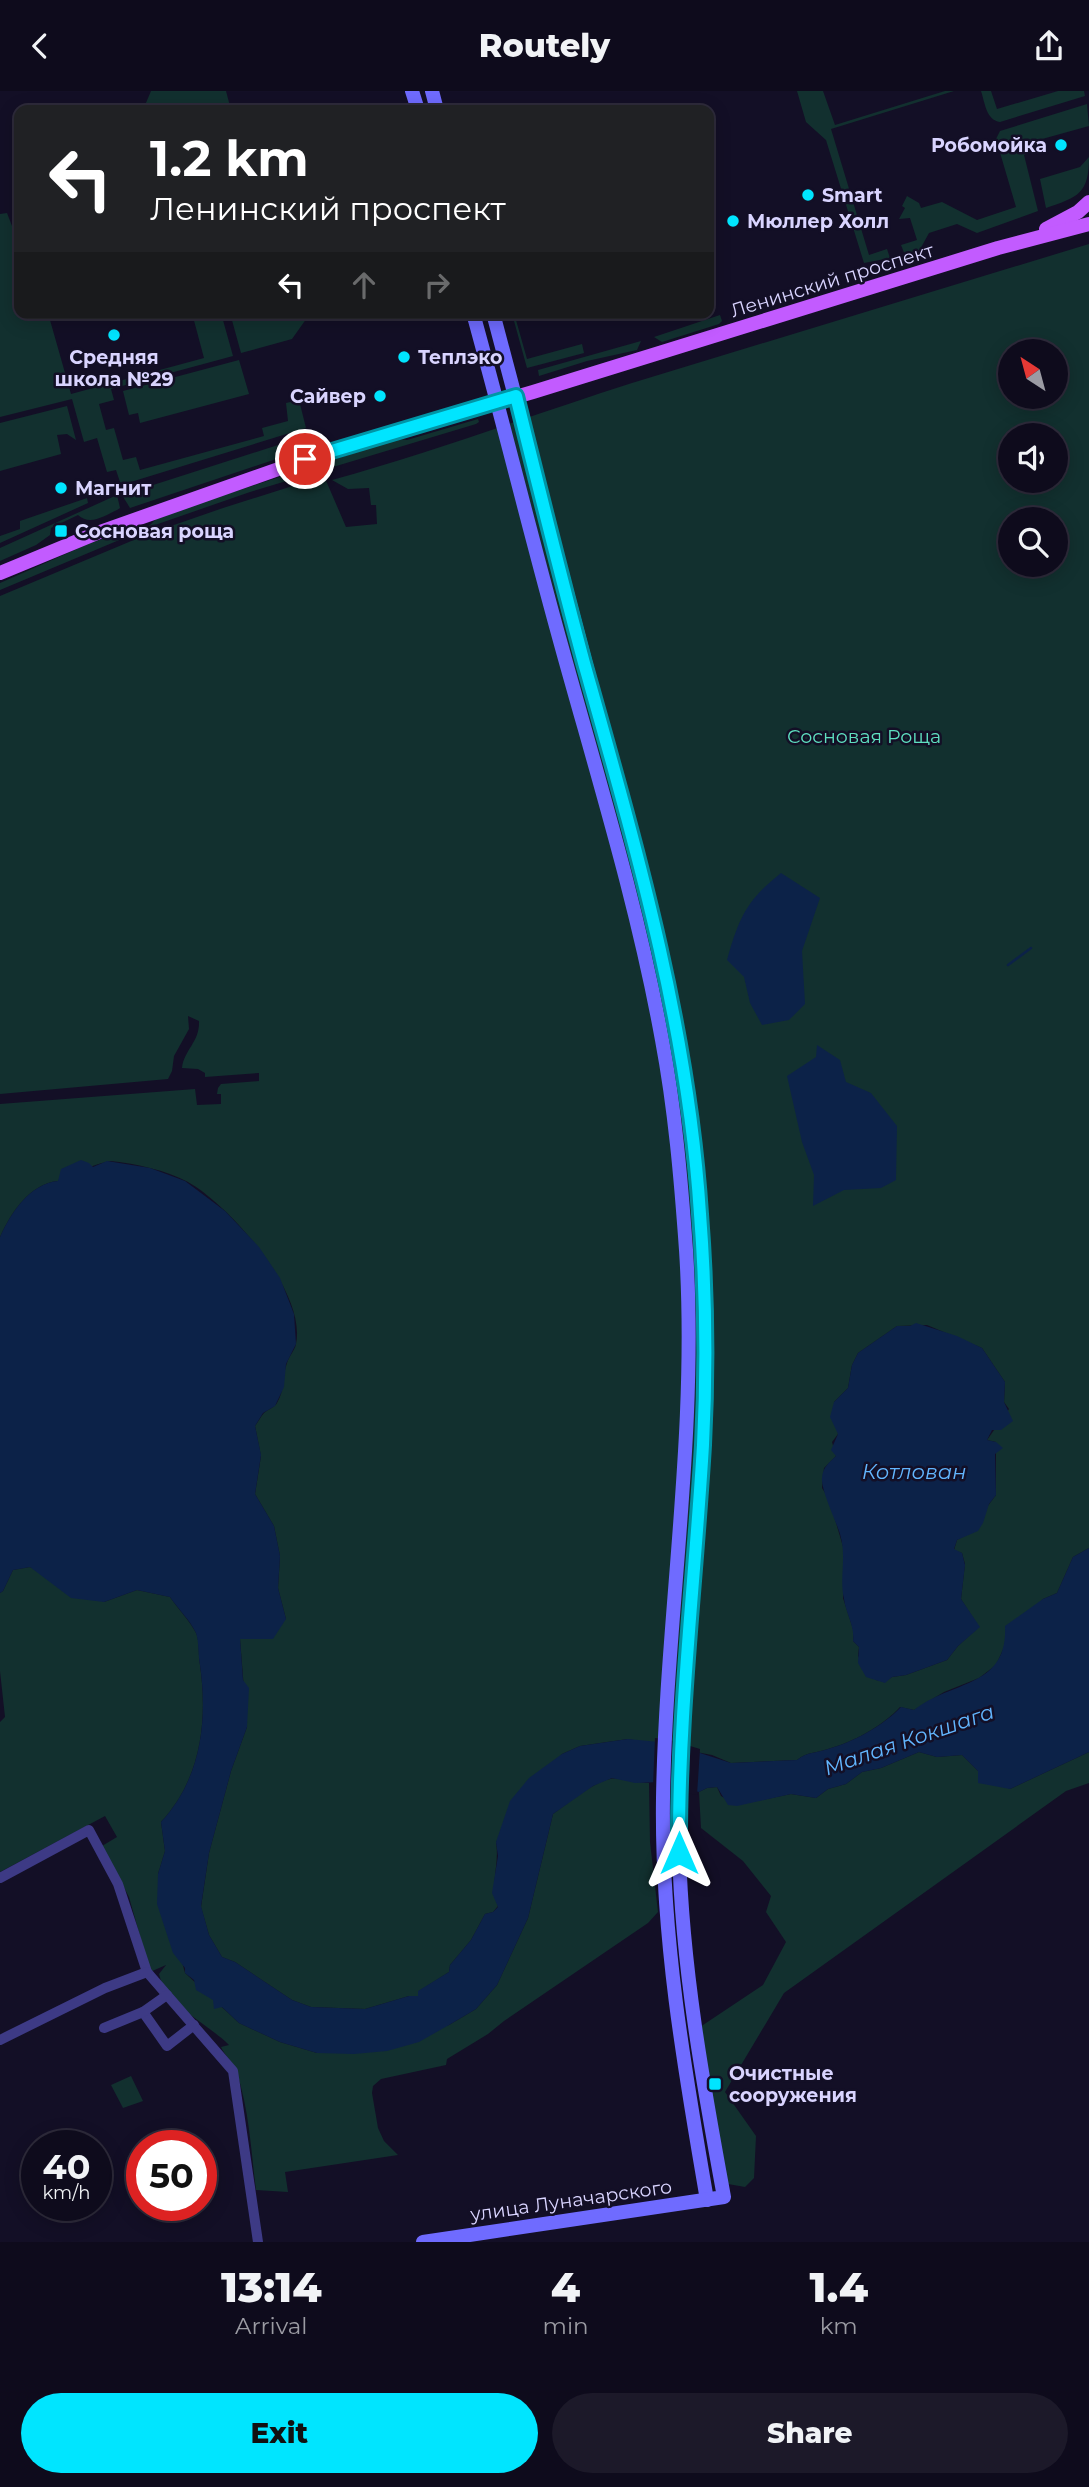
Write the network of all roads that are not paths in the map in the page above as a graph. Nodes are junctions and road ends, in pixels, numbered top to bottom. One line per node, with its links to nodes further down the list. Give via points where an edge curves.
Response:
1 (433, 93): 2 (main road)
2 (415, 100)
3 (1089, 202): 5 (main road, Ленинский проспект, via 1065,220)
4 (1089, 224): 5 (main road, Ленинский проспект)
5 (998, 248): 8 (main road, Ленинский проспект)
6 (475, 319): 9 (main road)
7 (495, 319): 8 (main road)
8 (516, 396): 9 (main road, Ленинский проспект); 18 (main road, улица Луначарского, via 659,937 688,1098 700,1212 705,1335 703,1441 681,1737 680,1863 702,2076 724,2197)
9 (498, 402): 10 (main road, Ленинский проспект, via 217,489); 18 (main road, via 626,874 672,1100 686,1253 688,1336 686,1441 665,1737 664,1863 678,2019)
10 (0, 573)
11 (0, 1878): 12 (street, via 89,1830 118,1884)
12 (147, 1972): 13 (street); 17 (street)
13 (167, 1995): 14 (street); 15 (street)
14 (143, 2012): 15 (street, via 167,2046); 16 (street)
15 (194, 2025): 19 (street, via 233,2071)
16 (104, 2028)
17 (0, 2040)
18 (707, 2200): 20 (main road, улица Луначарского)
19 (258, 2242)
20 (422, 2242)

